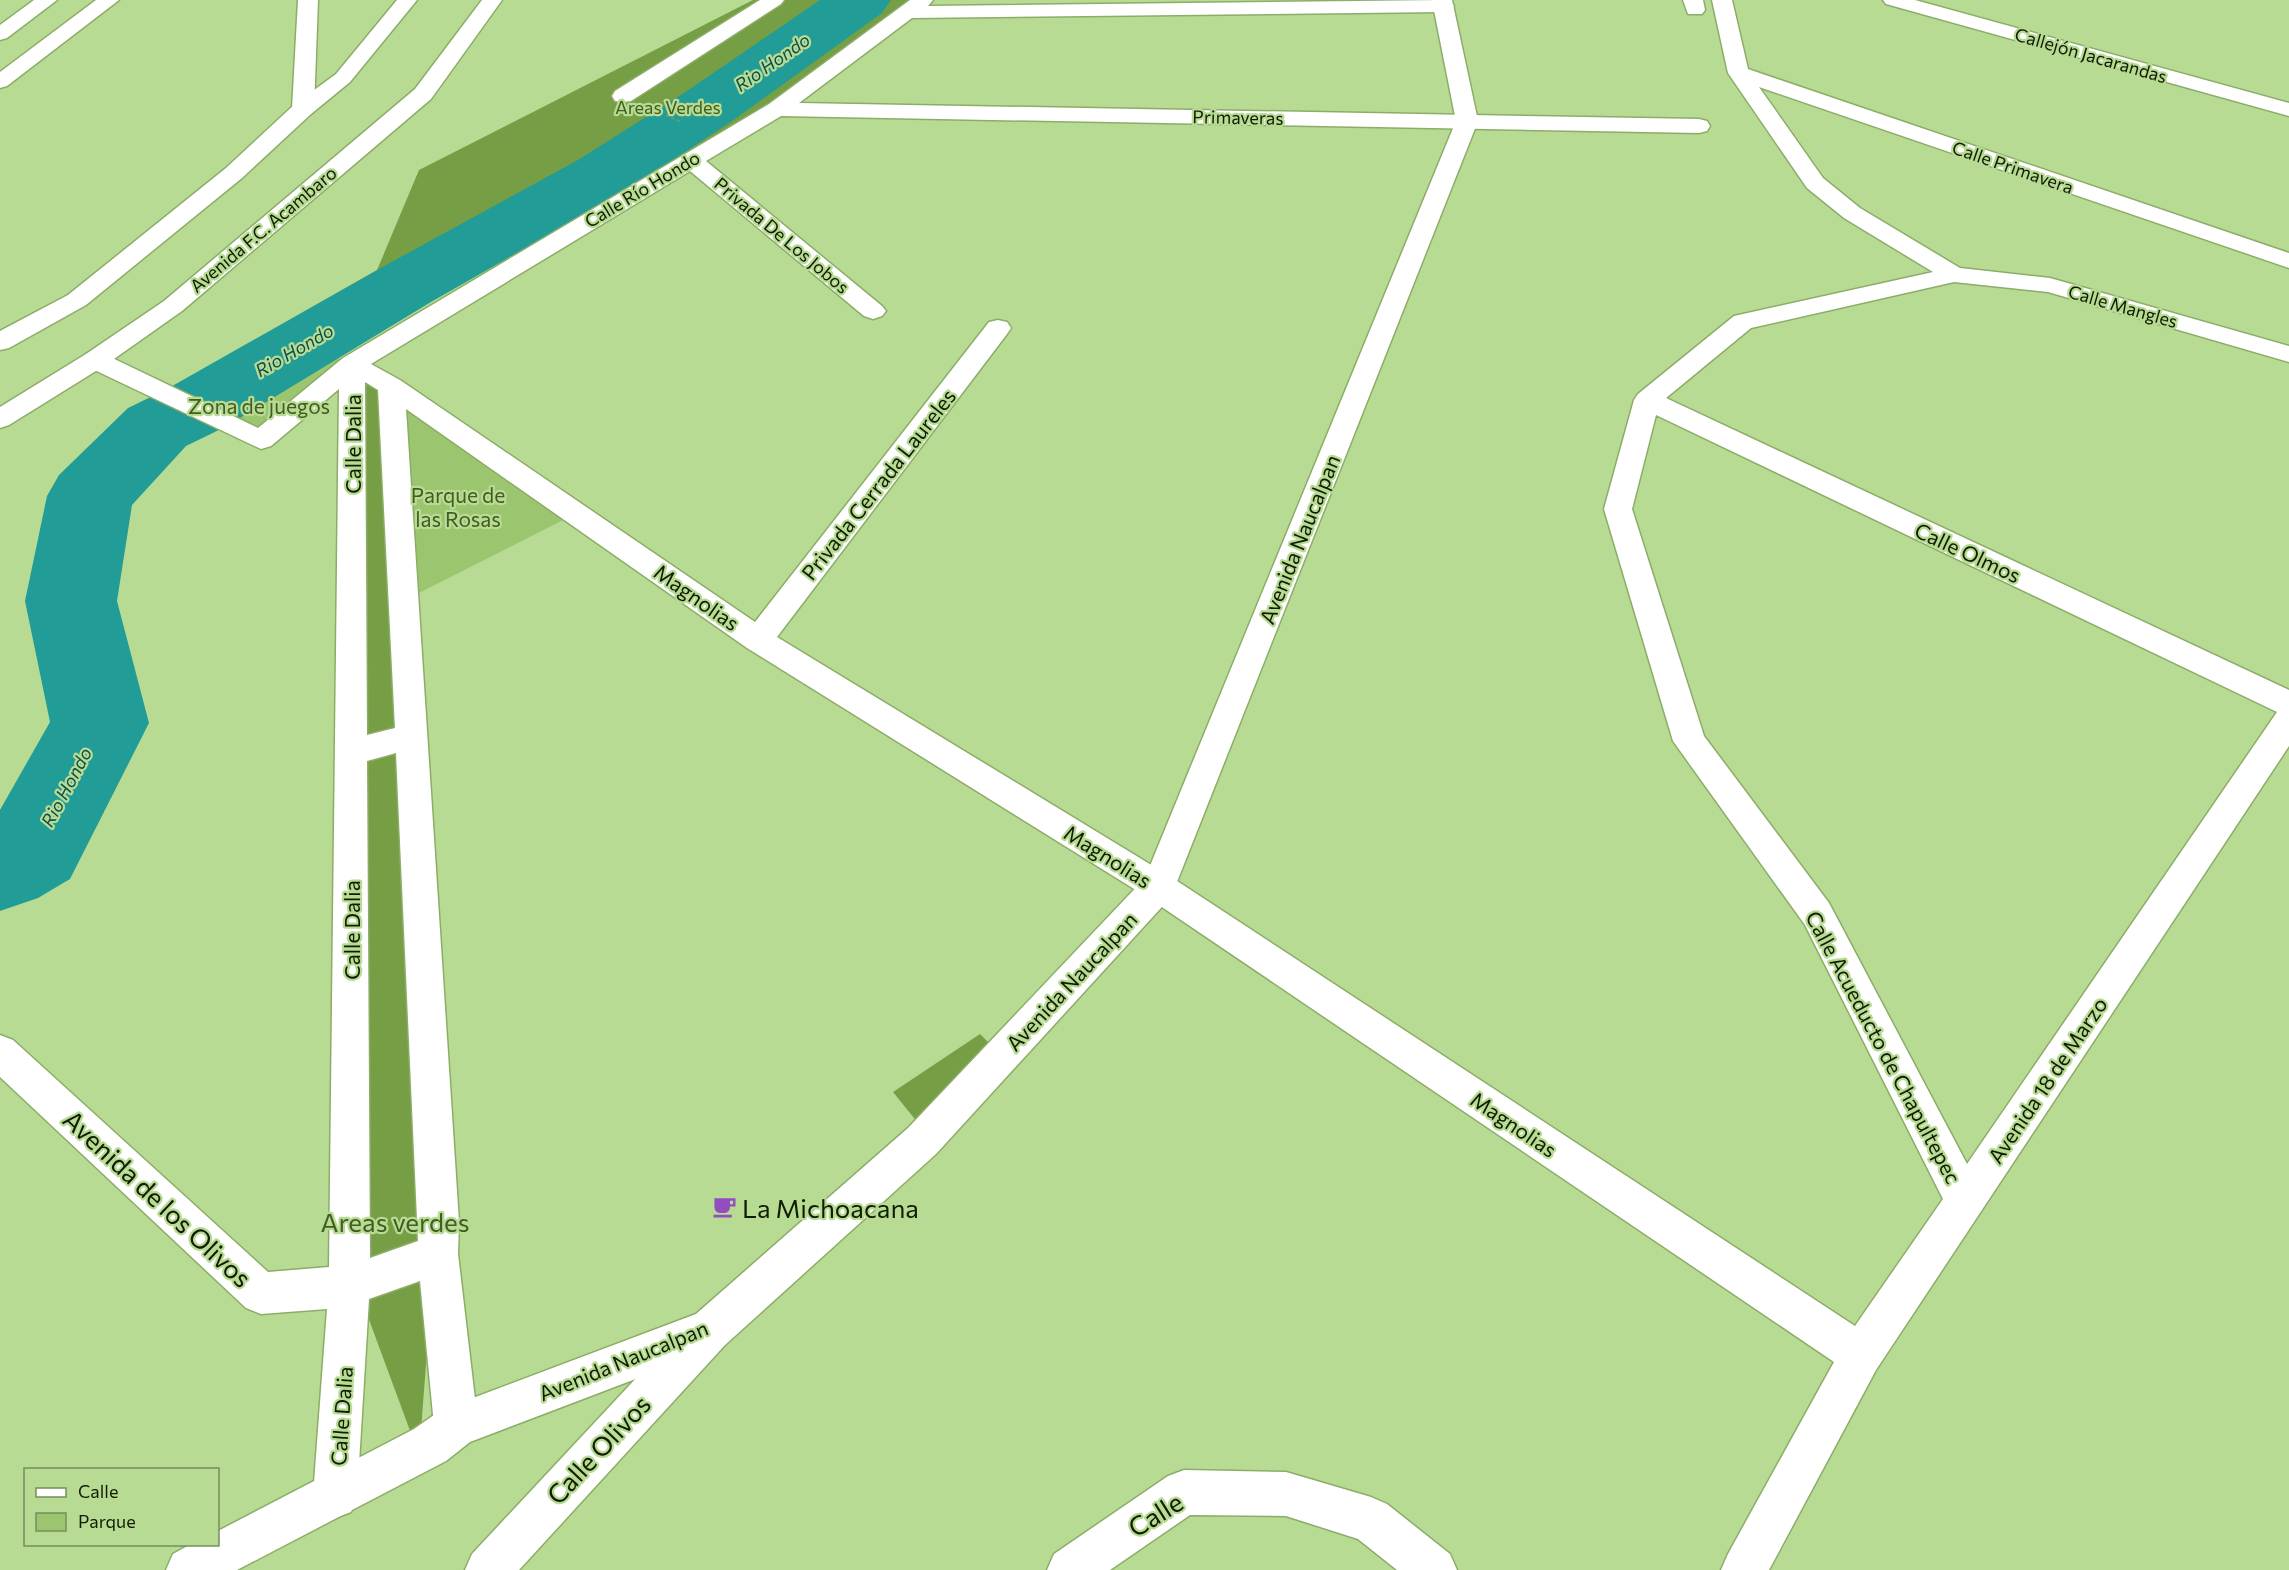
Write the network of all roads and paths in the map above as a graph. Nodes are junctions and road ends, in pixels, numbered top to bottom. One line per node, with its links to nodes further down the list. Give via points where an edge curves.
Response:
1 (47, 0): 13 (street)
2 (92, 0): 14 (street)
3 (109, 0): 16 (street)
4 (308, 0): 18 (street)
5 (387, 0): 18 (street)
6 (407, 0): 18 (street, via 343,78)
7 (492, 0): 30 (street, Avenida F.C. Acambaro, via 423,94 173,306)
8 (774, 0): 17 (street)
9 (1722, 0): 15 (street)
10 (1893, 0): 20 (street, Callejón Jacarandas)
11 (1443, 3): 12 (street); 21 (street)
12 (915, 6): 19 (street, Calle Río Hondo)
13 (0, 34)
14 (0, 67)
15 (1738, 73): 24 (street, Calle Primavera); 25 (street, via 1815,183 1852,213)
16 (0, 82)
17 (623, 96)
18 (303, 109): 28 (street, via 234,173 76,300)
19 (777, 109): 21 (street, Primaveras); 23 (street, Calle Río Hondo)
20 (2289, 110)
21 (1467, 121): 22 (street, Primaveras); 40 (street, Avenida Naucalpan)
22 (1699, 126)
23 (691, 160): 26 (street, Privada De Los Jobos); 31 (street, Calle Río Hondo)
24 (2289, 261)
25 (1954, 275): 29 (street, Calle Mangles, via 2050,285); 33 (street, via 1743,322)
26 (873, 310)
27 (998, 328): 35 (street, Privada Cerrada Laureles)
28 (0, 342)
29 (2289, 354)
30 (95, 360): 31 (street, Calle Río Hondo, via 261,440); 34 (street, Avenida F.C. Acambaro)
31 (352, 364): 32 (street, Magnolias); 39 (street, Calle Dalia)
32 (391, 386): 35 (street, Magnolias); 38 (street, Calle Dalia)
33 (1647, 400): 36 (street, Calle Olmos); 42 (street, Calle Acueducto de Chapultepec, via 1618,509 1689,741 1817,914)
34 (0, 419)
35 (758, 640): 40 (street, Magnolias)
36 (2289, 704)
37 (2289, 720): 42 (street, Avenida 18 de Marzo)
38 (412, 736): 39 (street); 43 (street, Calle Dalia)
39 (351, 752): 44 (street, Calle Dalia)
40 (1159, 888): 45 (street, Avenida Naucalpan, via 922,1141); 46 (street, Magnolias)
41 (0, 1052): 44 (street, Avenida de los Olivos, via 261,1293)
42 (1965, 1202): 46 (street, Avenida 18 de Marzo)
43 (438, 1254): 44 (street, Avenida de los Olivos); 47 (street, Calle Dalia)
44 (350, 1286): 48 (street, Calle Dalia)
45 (710, 1330): 47 (street, Avenida Naucalpan); 50 (street, Calle Olivos)
46 (1861, 1355): 53 (street, Avenida 18 de Marzo)
47 (456, 1425): 48 (street, Avenida Naucalpan, via 430,1445)
48 (335, 1496): 49 (street, Avenida Naucalpan)
49 (189, 1570)
50 (488, 1570)
51 (1070, 1570): 52 (street, Calle, via 1184,1492 1286,1494 1371,1520)
52 (1434, 1570)
53 (1744, 1570)

